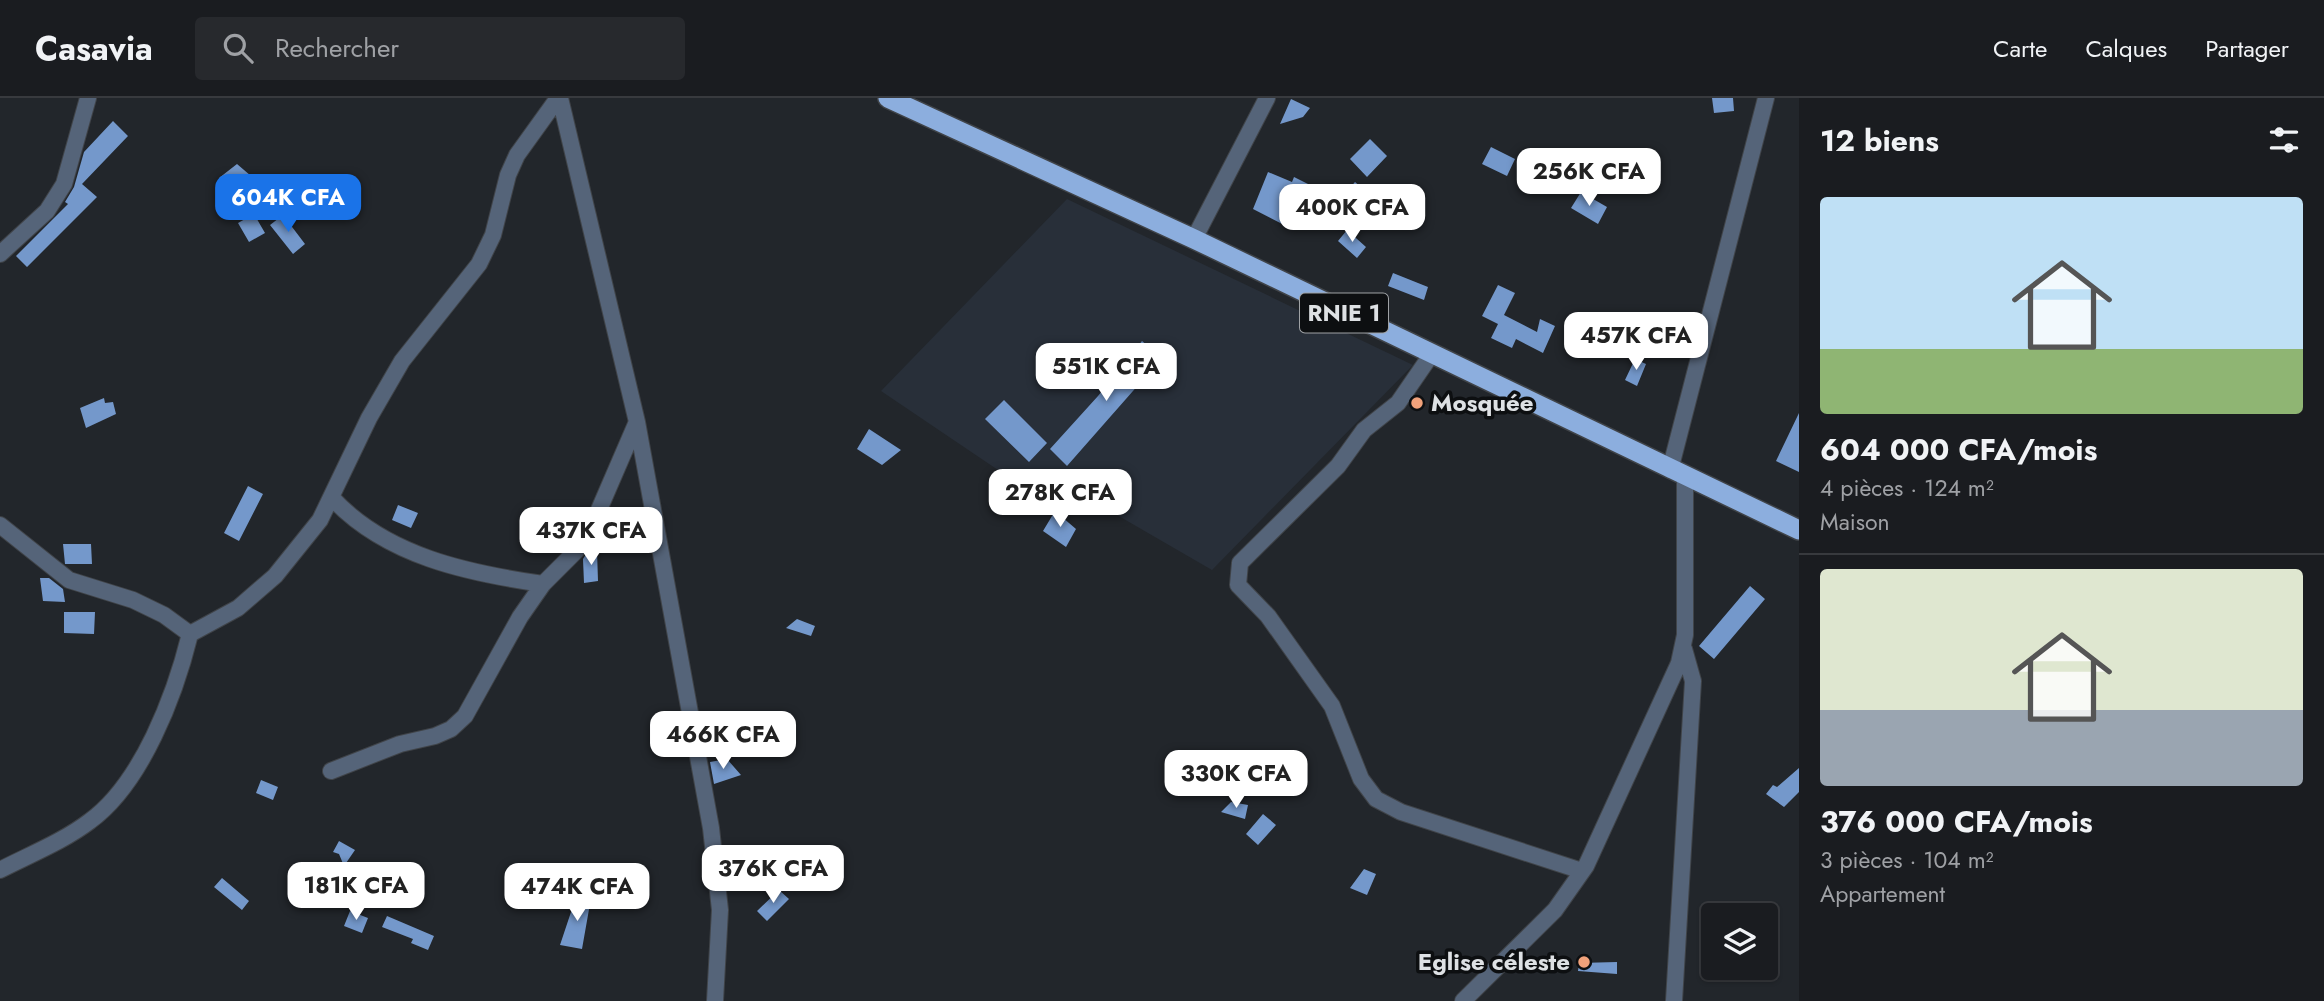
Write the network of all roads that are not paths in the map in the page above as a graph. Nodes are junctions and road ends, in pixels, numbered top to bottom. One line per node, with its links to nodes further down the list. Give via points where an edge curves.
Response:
1 (88, 98): 7 (street, via 64,184 47,211)
2 (559, 98): 9 (street); 11 (street, via 517,155 479,264 402,361)
3 (888, 98): 6 (highway, RNIE 1)
4 (1268, 98): 6 (street)
5 (1766, 98): 10 (street)
6 (1194, 239): 8 (highway, RNIE 1)
7 (0, 254)
8 (1431, 355): 10 (highway, RNIE 1); 19 (street, via 1398,403 1364,430 1338,466 1240,563 1238,585 1268,616 1332,706 1361,779 1376,799 1401,812)
9 (637, 422): 14 (street, via 595,519 577,550); 20 (street, via 711,828 720,910)
10 (1677, 473): 13 (highway, RNIE 1); 16 (street)
11 (332, 498): 14 (street, via 376,536 436,561 482,575); 15 (street, via 275,576 238,608)
12 (0, 525): 15 (street, via 69,580 133,600)
13 (1799, 530)
14 (543, 584): 17 (street, via 465,716 451,729)
15 (190, 634): 18 (street, via 156,732 137,770 91,821)
16 (1684, 649): 19 (street); 22 (street, via 1693,681)
17 (331, 771)
18 (0, 870)
19 (1582, 871): 21 (street, via 1555,910)
20 (715, 1001)
21 (1463, 1001)
22 (1674, 1001)

